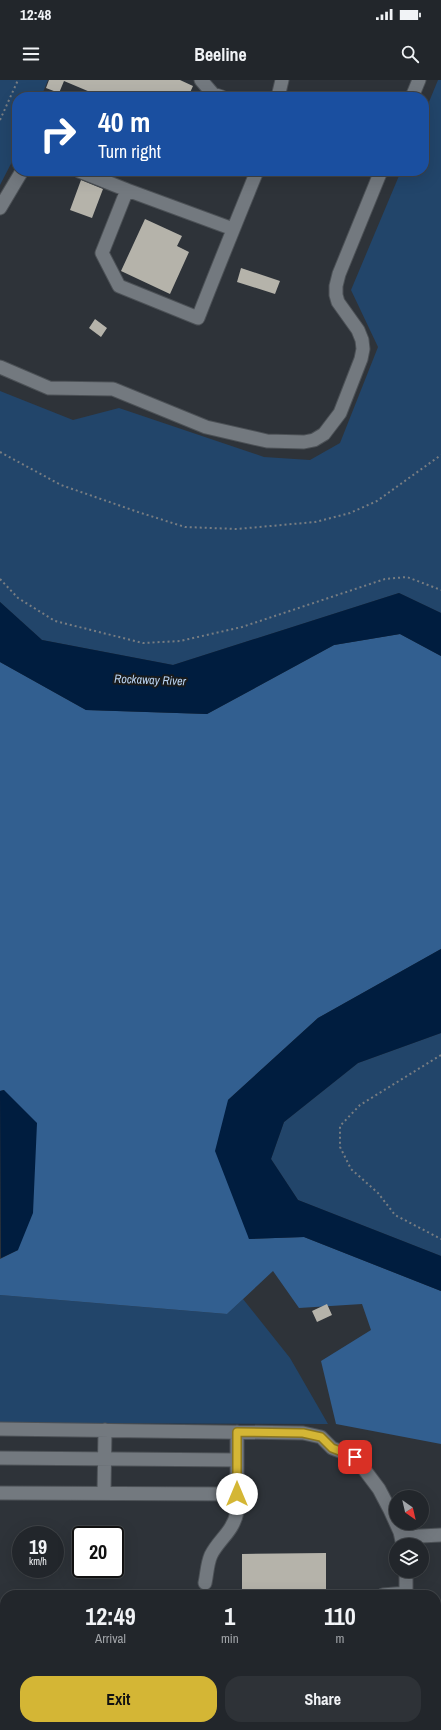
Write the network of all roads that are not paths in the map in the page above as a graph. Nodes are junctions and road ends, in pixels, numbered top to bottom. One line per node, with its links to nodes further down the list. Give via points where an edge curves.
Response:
1 (201, 80): 4 (street)
2 (282, 80): 5 (street)
3 (419, 80): 6 (street)
4 (211, 92)
5 (279, 92)
6 (414, 92)
7 (19, 176): 12 (street)
8 (92, 176): 11 (street)
9 (255, 176): 13 (street)
10 (379, 176): 14 (street, via 336,286 338,302 362,340 361,359 340,413 324,434 314,440 267,441 214,429 114,389 49,388)
11 (127, 190): 13 (street); 13 (street, via 102,253 119,286 198,318)
12 (0, 208)
13 (233, 229)
14 (0, 367)
15 (0, 1429): 16 (street)
16 (105, 1430): 17 (street); 19 (street)
17 (237, 1432): 20 (street); 25 (street, via 303,1433 321,1437 332,1448 355,1457 390,1510)
18 (0, 1458): 19 (street)
19 (104, 1459): 20 (street); 22 (street)
20 (237, 1460): 23 (street)
21 (0, 1493): 22 (street)
22 (104, 1494): 23 (street)
23 (237, 1494): 28 (street, via 234,1523 212,1555)
24 (441, 1535): 26 (street)
25 (401, 1538)
26 (422, 1538)
27 (406, 1578): 29 (street)
28 (205, 1583)
29 (406, 1590)

